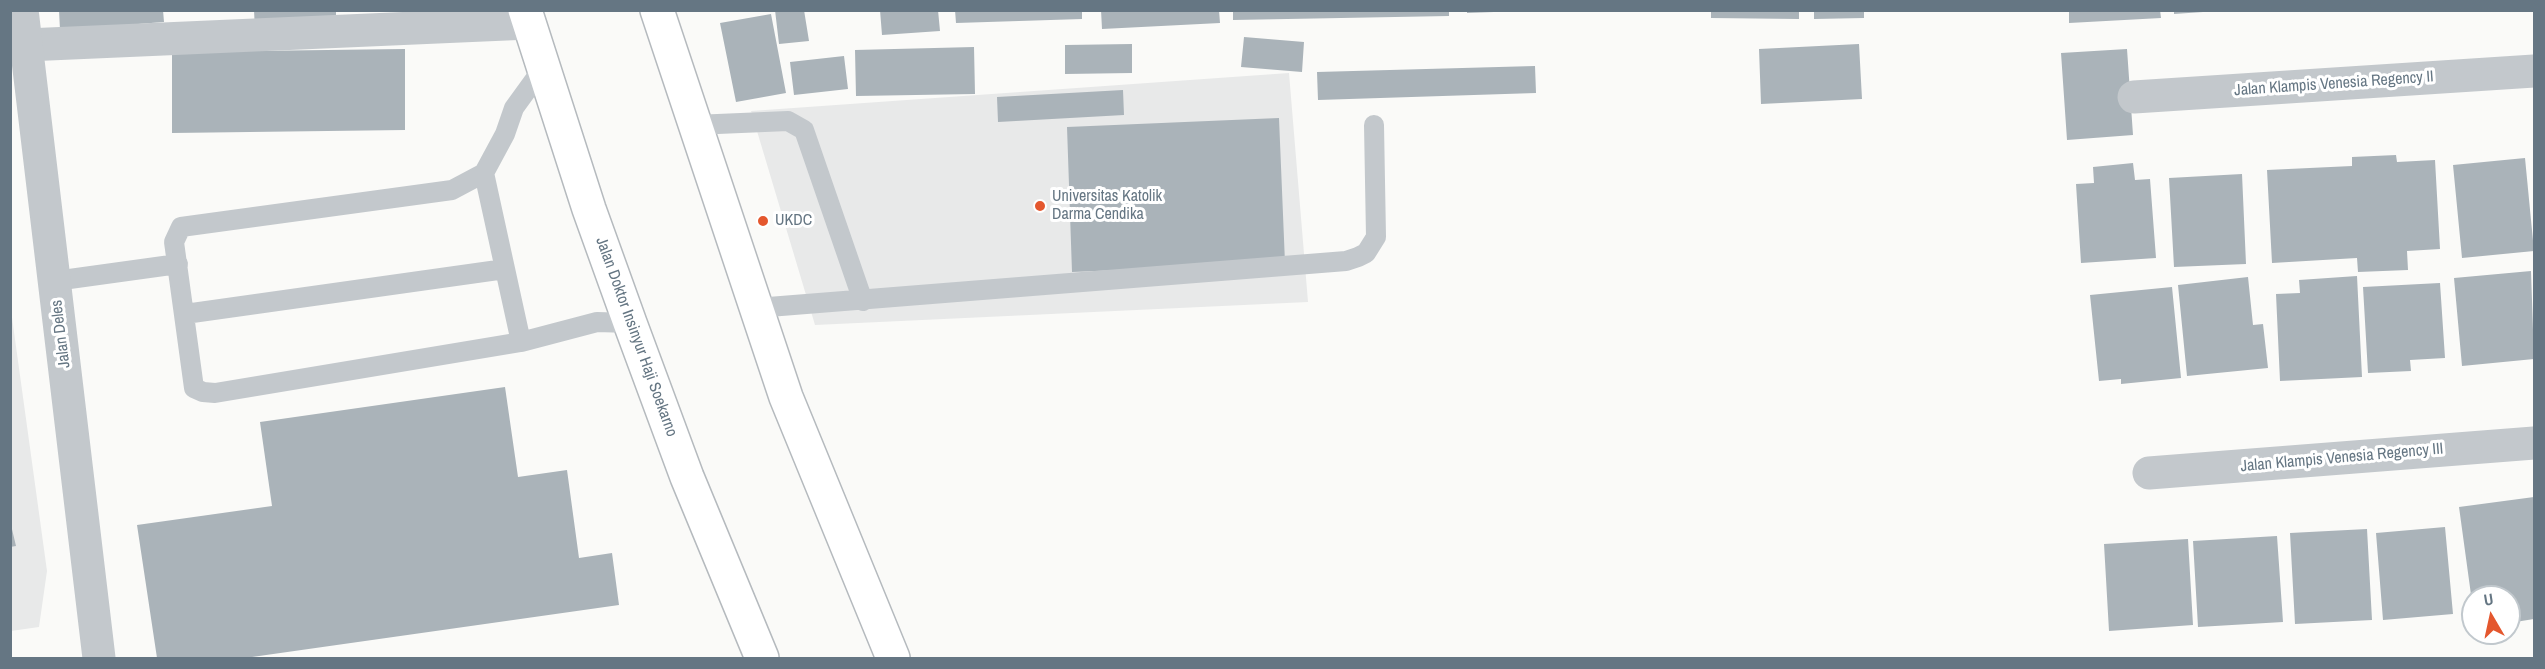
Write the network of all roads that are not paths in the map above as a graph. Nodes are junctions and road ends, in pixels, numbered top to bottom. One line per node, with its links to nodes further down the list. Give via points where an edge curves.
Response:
1 (22, 10): 4 (street, Jalan Deles)
2 (663, 12): 8 (main road)
3 (527, 17): 4 (street); 5 (main road, Jalan Doktor Insinyur Haji Soekarno)
4 (26, 45): 13 (street, Jalan Deles)
5 (543, 68): 10 (lane, via 514,108); 17 (main road, Jalan Doktor Insinyur Haji Soekarno)
6 (2535, 71): 7 (street, Jalan Klampis Venesia Regency II)
7 (2134, 97)
8 (694, 125): 14 (lane, via 788,121 804,130); 15 (main road)
9 (1374, 125): 14 (lane, via 1376,237 1366,253 1358,257)
10 (484, 173): 11 (lane, via 452,190 181,227 174,242); 12 (lane)
11 (178, 264): 13 (lane); 16 (lane)
12 (505, 269): 16 (lane); 18 (lane)
13 (55, 281): 21 (street, Jalan Deles)
14 (863, 301): 15 (lane)
15 (756, 308): 23 (main road, via 786,397)
16 (185, 314): 18 (lane, via 194,388 215,393)
17 (630, 323): 18 (lane, via 597,322); 22 (main road, Jalan Doktor Insinyur Haji Soekarno, via 687,477)
18 (521, 342)
19 (2535, 443): 20 (street, Jalan Klampis Venesia Regency III)
20 (2150, 473)
21 (99, 658)
22 (762, 658)
23 (893, 658)

